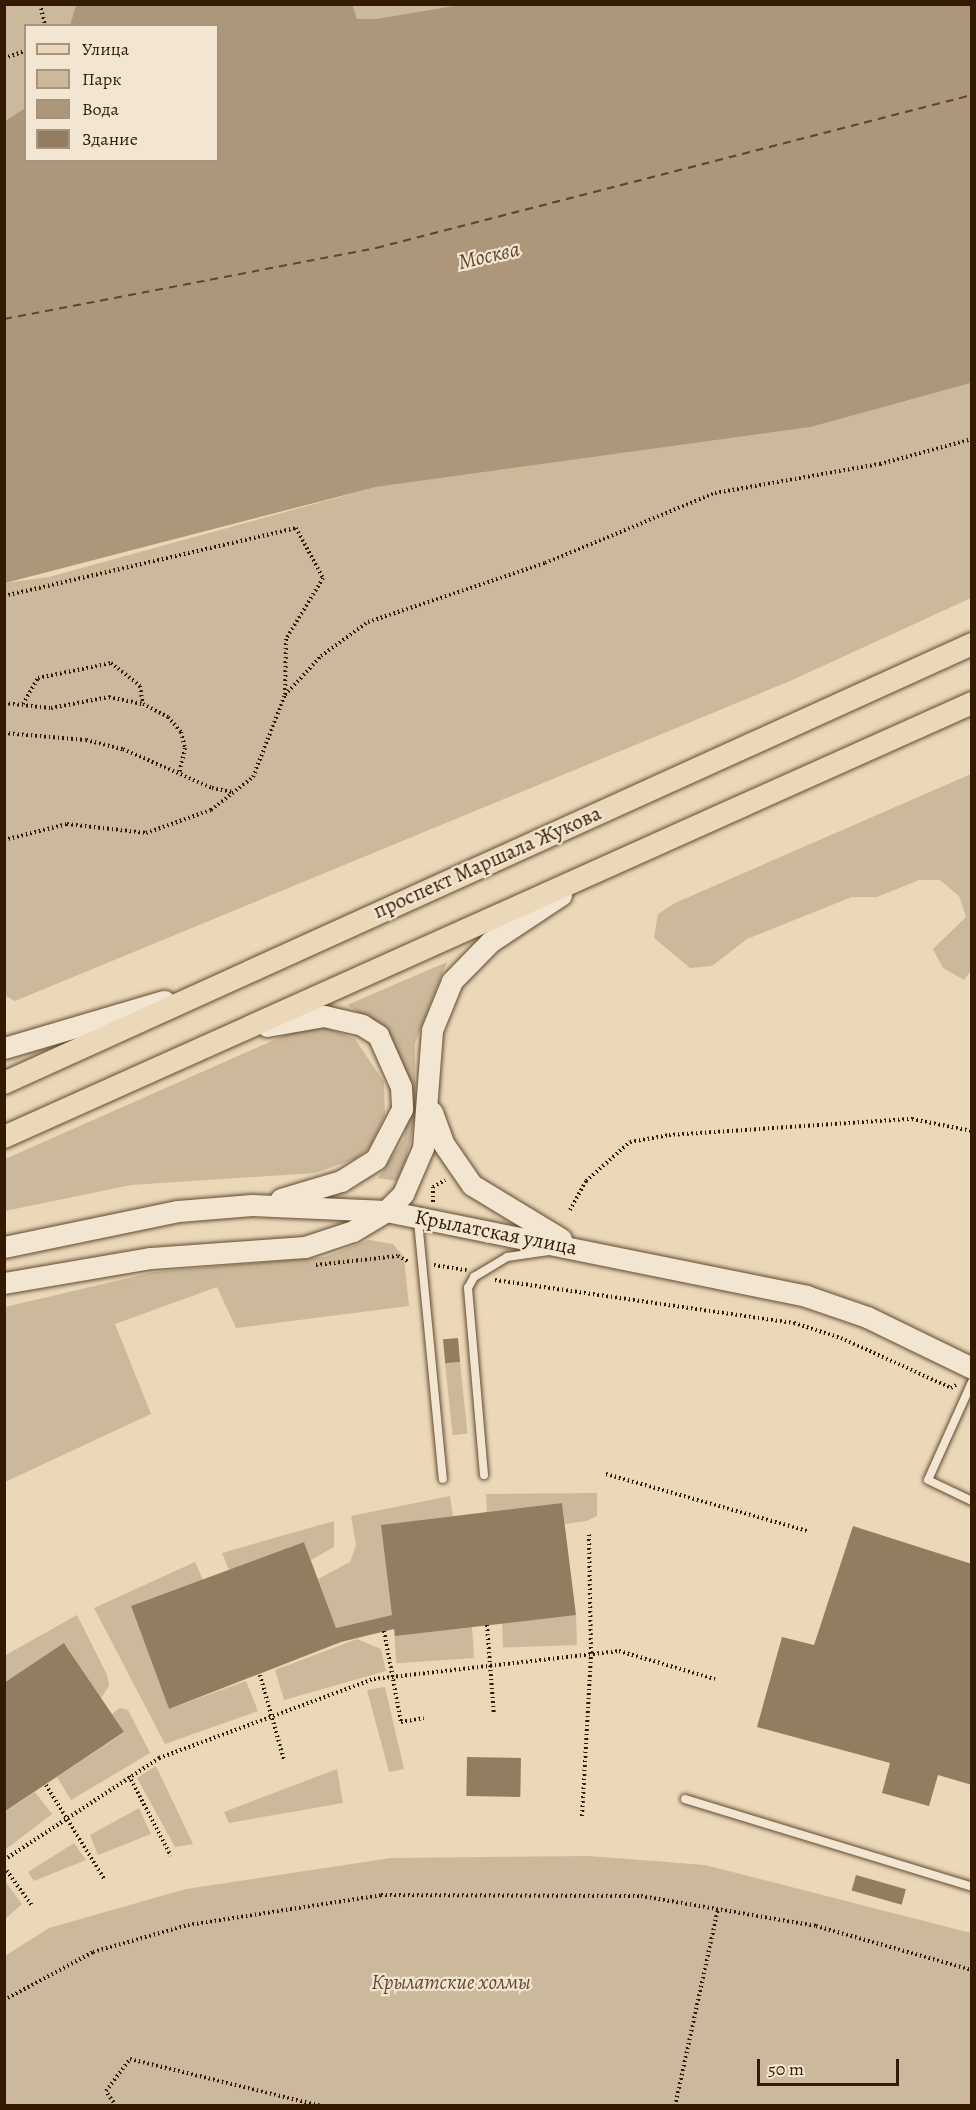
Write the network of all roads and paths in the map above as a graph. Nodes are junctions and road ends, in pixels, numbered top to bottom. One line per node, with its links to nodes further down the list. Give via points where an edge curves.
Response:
1 (40, 4): 2 (path)
2 (45, 24)
3 (24, 52): 4 (path)
4 (4, 58)
5 (972, 439): 8 (path, via 880,464 708,495 545,562 403,608 340,640)
6 (4, 596): 8 (path, via 296,528 323,578 286,639)
7 (972, 644): 18 (main road, проспект Маршала Жукова)
8 (285, 695): 15 (path, via 259,766)
9 (4, 703): 11 (path)
10 (972, 703): 17 (main road)
11 (23, 704): 12 (path, via 51,708 109,697); 12 (path, via 38,678 111,663 140,686)
12 (142, 704): 14 (path, via 168,717 181,732 185,748)
13 (4, 734): 14 (path, via 86,740)
14 (179, 773): 15 (path)
15 (234, 792): 16 (path, via 211,810 163,830 67,824)
16 (4, 840)
17 (579, 883): 19 (main road); 22 (main road, via 490,942 452,981 432,1030)
18 (216, 984): 20 (main road); 21 (main road, проспект Маршала Жукова)
19 (249, 1030): 24 (main road); 25 (main road, via 324,1016 362,1025 378,1035 389,1053 402,1109 387,1145 363,1170 316,1190)
20 (4, 1048)
21 (4, 1083)
22 (429, 1099): 27 (main road, via 428,1127 413,1176); 30 (main road, via 443,1143 472,1185)
23 (972, 1131): 26 (path, via 912,1119 669,1135 630,1142 586,1181)
24 (4, 1137)
25 (252, 1205): 27 (main road, Крылатская улица); 29 (main road, Крылатская улица, via 107,1222)
26 (570, 1210)
27 (386, 1211): 28 (main road, Крылатская улица); 34 (main road, via 353,1231 306,1247 151,1258)
28 (418, 1217): 30 (main road, Крылатская улица); 31 (lane)
29 (4, 1246)
30 (577, 1248): 33 (lane, via 507,1257); 35 (main road, Крылатская улица, via 806,1296 877,1322)
31 (425, 1264): 32 (path, via 398,1256); 33 (path, via 464,1266); 38 (lane)
32 (306, 1266)
33 (474, 1277): 35 (path, via 484,1287 505,1278 794,1323 841,1338 951,1388); 37 (lane, via 467,1304)
34 (4, 1284)
35 (969, 1376): 39 (lane, via 928,1480)
36 (606, 1474): 40 (path)
37 (484, 1475)
38 (443, 1479)
39 (972, 1500)
40 (807, 1531)
41 (589, 1534): 44 (path)
42 (487, 1625): 45 (path)
43 (384, 1631): 47 (path)
44 (591, 1653): 45 (path); 48 (path, via 619,1651); 57 (path)
45 (489, 1663): 47 (path); 50 (path)
46 (260, 1675): 49 (path)
47 (392, 1676): 49 (path); 51 (path, via 401,1722)
48 (715, 1679)
49 (273, 1715): 52 (path); 53 (path, via 159,1758)
50 (494, 1715)
51 (424, 1718)
52 (284, 1761)
53 (129, 1776): 56 (path); 58 (path)
54 (46, 1785): 56 (path)
55 (685, 1799): 62 (lane)
56 (66, 1815): 59 (path); 61 (path)
57 (582, 1816)
58 (171, 1856)
59 (4, 1860)
60 (4, 1867): 63 (path)
61 (105, 1880)
62 (972, 1887)
63 (33, 1907)
64 (718, 1909): 65 (path, via 816,1926); 66 (path, via 641,1896 558,1892 381,1896 298,1906 188,1925 93,1952); 69 (path)
65 (972, 1970)
66 (4, 2000)
67 (116, 2106): 68 (path, via 106,2091 130,2059)
68 (321, 2106)
69 (675, 2106)

